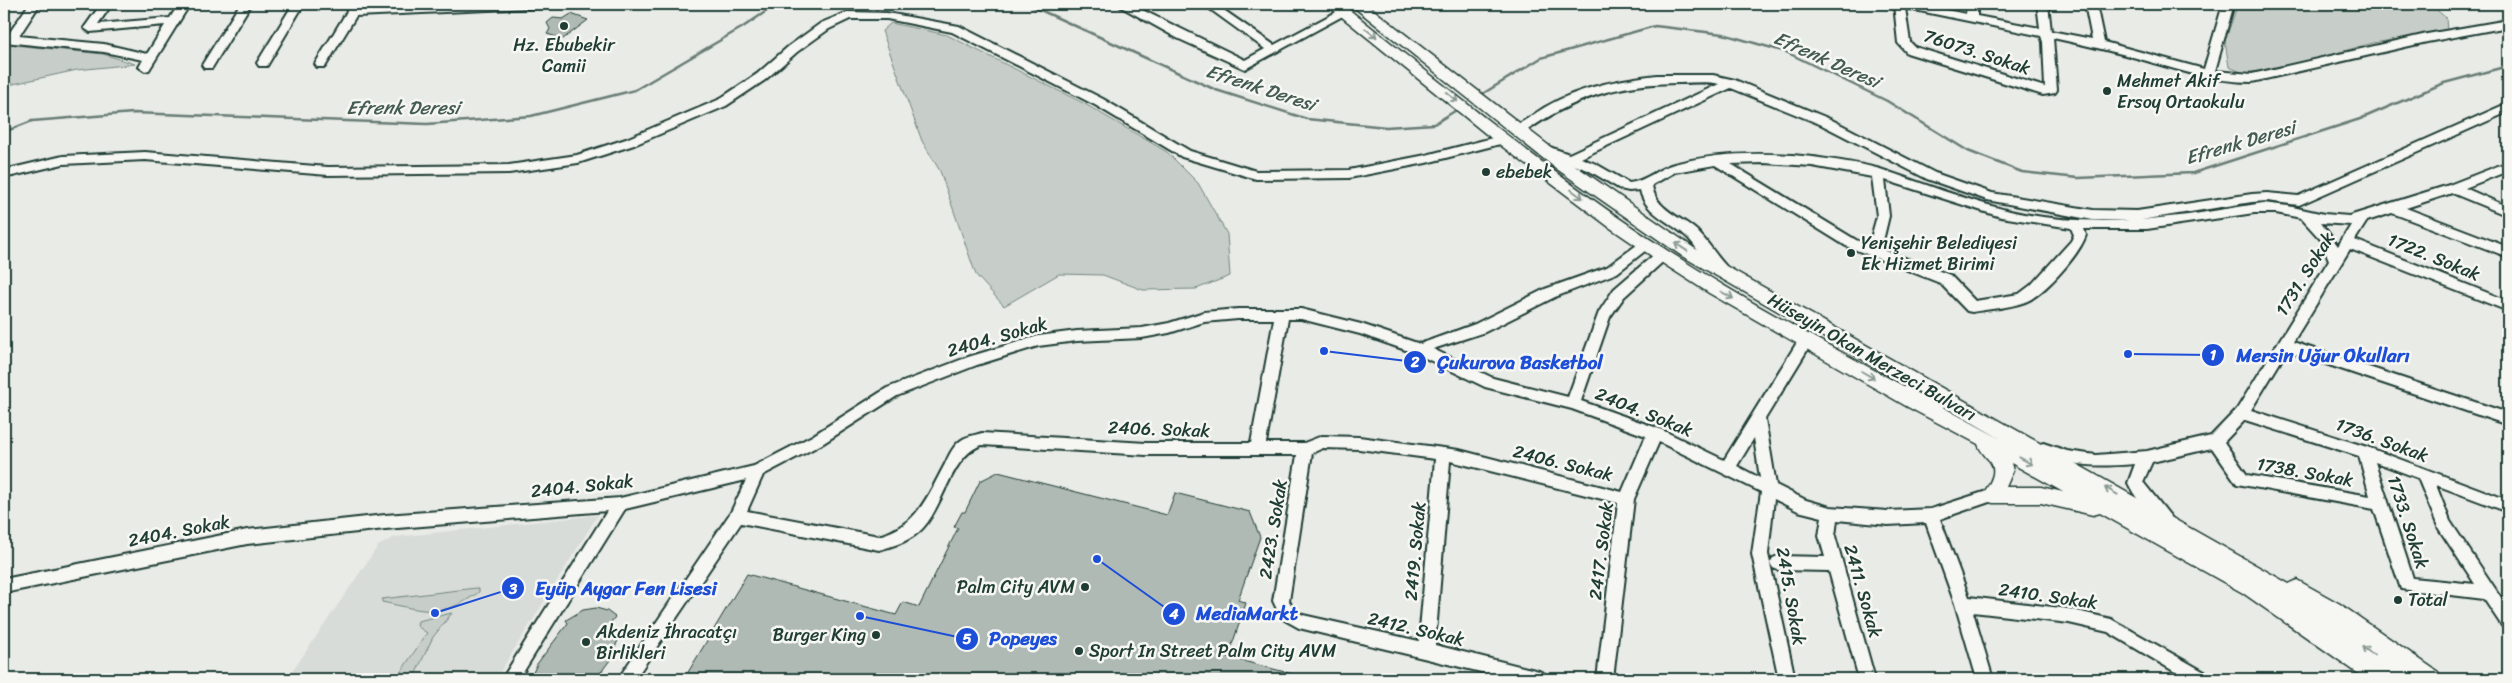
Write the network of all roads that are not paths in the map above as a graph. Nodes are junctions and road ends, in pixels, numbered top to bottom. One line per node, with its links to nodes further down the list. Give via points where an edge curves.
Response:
1 (34, 4): 22 (street)
2 (106, 4): 19 (street, via 90,28)
3 (184, 4): 19 (street)
4 (244, 4): 28 (street)
5 (298, 4): 26 (street)
6 (521, 4): 7 (street); 16 (street)
7 (553, 4)
8 (1122, 4): 24 (street, via 1245,65)
9 (1208, 4): 24 (street)
10 (1360, 4): 25 (main road, Hüseyin Okan Merzeci Bulvarı)
11 (1900, 4): 18 (street); 21 (street, 76073. Sokak, via 1904,43 1911,50 2043,91 2051,90)
12 (1972, 4): 18 (street)
13 (2043, 4): 21 (street)
14 (2091, 4): 23 (street)
15 (2229, 4): 29 (street)
16 (354, 8): 27 (street)
17 (1338, 8): 24 (street); 25 (main road, Hüseyin Okan Merzeci Bulvarı, one-way to 25)
18 (1971, 18): 21 (street)
19 (174, 21): 22 (street, via 148,63 104,48)
20 (2508, 24): 29 (street, via 2427,38 2252,78)
21 (2046, 34): 23 (street)
22 (8, 38)
23 (2099, 44): 29 (street)
24 (1274, 50)
25 (1420, 63): 32 (main road, Hüseyin Okan Merzeci Bulvarı)
26 (262, 64)
27 (321, 64)
28 (208, 65)
29 (2208, 74)
30 (1731, 84): 32 (street, via 1685,77 1628,82 1578,95); 34 (street); 42 (street, via 1826,122 1930,176 1991,197 2093,215 2137,216 2267,197)
31 (2508, 107): 42 (street)
32 (1507, 132): 33 (main road, Hüseyin Okan Merzeci Bulvarı); 37 (street, via 1426,159 1349,174 1256,175 1186,154 1099,102 955,28 887,16 848,15 825,26 761,77 722,103 578,160 509,169 338,171 145,156 63,160); 47 (main road, Hüseyin Okan Merzeci Bulvarı, one-way to 47)
33 (1539, 147): 34 (street); 52 (main road, Hüseyin Okan Merzeci Bulvarı, one-way to 33, via 1634,216)
34 (1569, 159): 39 (street, via 1594,168 1621,185 1632,187)
35 (1720, 162): 38 (street, via 1794,160); 39 (street, via 1671,170); 48 (street, via 1851,243)
36 (2508, 166): 40 (street)
37 (4, 174)
38 (1878, 174): 45 (street, via 2021,217); 48 (street, via 1883,216)
39 (1646, 183): 52 (street, via 1646,193 1651,202 1693,235 1707,256)
40 (2454, 188): 41 (street); 43 (street)
41 (2390, 207): 44 (street); 49 (street)
42 (2301, 210): 44 (street, via 2334,222); 45 (street, via 2260,208 2135,226); 51 (street, via 2327,236)
43 (2508, 212)
44 (2362, 218): 46 (street, 1731. Sokak)
45 (2075, 224): 48 (street, via 2080,235 2077,243 2036,289 2022,298 1972,307 1945,280)
46 (2346, 242): 51 (street, 1731. Sokak); 53 (street, 1722. Sokak)
47 (1645, 244): 50 (main road, Hüseyin Okan Merzeci Bulvarı); 57 (street, via 1612,270 1565,286 1480,328)
48 (1874, 252)
49 (2508, 252)
50 (1662, 255): 55 (main road, Hüseyin Okan Merzeci Bulvarı, one-way to 55); 58 (street, via 1619,293 1604,316)
51 (2336, 261): 56 (street, 1731. Sokak)
52 (1728, 276): 65 (main road, Hüseyin Okan Merzeci Bulvarı)
53 (2508, 304)
54 (1282, 314): 57 (street, 2404. Sokak, via 1324,318); 67 (street); 72 (street, 2404. Sokak, via 1204,317 1142,334 1038,341 973,361 892,392 817,440)
55 (1806, 340): 60 (street); 63 (main road, Hüseyin Okan Merzeci Bulvarı, one-way to 63)
56 (2283, 344): 59 (street, 1731. Sokak); 61 (street)
57 (1422, 350): 58 (street, 2404. Sokak, via 1490,383)
58 (1573, 404): 62 (street, 2404. Sokak)
59 (2242, 413): 64 (street, 1731. Sokak); 68 (street, 1736. Sokak)
60 (1758, 419): 71 (street); 74 (street)
61 (2506, 421)
62 (1655, 433): 71 (street, 2404. Sokak); 76 (street, 2417. Sokak)
63 (1976, 434): 75 (main road, via 2000,459 2004,471); 83 (main road, Hüseyin Okan Merzeci Bulvarı, one-way to 83)
64 (2215, 441): 70 (street); 78 (street, 1738. Sokak, via 2242,480)
65 (2026, 444): 70 (street, via 2067,457 2096,461); 84 (main road, Hüseyin Okan Merzeci Bulvarı, one-way to 65)
66 (1305, 449): 67 (street, 2406. Sokak); 69 (street, 2406. Sokak, via 1322,442 1360,443); 91 (street, 2423. Sokak, via 1280,600)
67 (1257, 450): 81 (street, 2406. Sokak, via 1146,449 982,438 968,443 957,454 928,510 918,524 900,537 878,543)
68 (2365, 452): 73 (street, 1736. Sokak); 78 (street, 1733. Sokak)
69 (1443, 455): 76 (street, 2406. Sokak, via 1460,456); 93 (street, 2419. Sokak)
70 (2147, 457): 84 (street, via 2135,483)
71 (1728, 469): 74 (street, 2404. Sokak)
72 (758, 471): 77 (street, 2404. Sokak); 81 (street)
73 (2424, 475): 79 (street, 1736. Sokak); 89 (street, via 2444,524)
74 (1769, 490): 80 (street, 2404. Sokak, via 1803,506); 98 (street, 2415. Sokak, via 1760,554)
75 (1993, 495): 82 (street, 2404. Sokak); 83 (main road, via 2050,496)
76 (1626, 499): 97 (street, 2417. Sokak)
77 (620, 504): 88 (street, 2404. Sokak, via 247,536); 94 (street)
78 (2380, 504): 89 (street, 1733. Sokak, via 2407,584)
79 (2508, 506)
80 (1830, 513): 82 (street, 2404. Sokak, via 1888,518); 86 (street, 2411. Sokak, via 1826,536)
81 (738, 516): 95 (street)
82 (1931, 516): 90 (street)
83 (2129, 518): 87 (main road, Hüseyin Okan Merzeci Bulvarı)
84 (2169, 524): 104 (main road, Hüseyin Okan Merzeci Bulvarı, one-way to 84, via 2276,586); 105 (main road, via 2192,528 2332,610)
85 (1778, 563): 86 (street)
86 (1834, 564): 99 (street, 2411. Sokak)
87 (2209, 566): 102 (main road); 103 (main road, Hüseyin Okan Merzeci Bulvarı, via 2250,586)
88 (4, 586)
89 (2487, 592): 92 (street)
90 (1962, 604): 100 (street); 101 (street, 2410. Sokak, via 2069,616 2111,626)
91 (1287, 613): 93 (street, 2412. Sokak, via 1299,622)
92 (2508, 621)
93 (1426, 650): 96 (street, 2412. Sokak)
94 (510, 679)
95 (626, 679)
96 (1539, 679)
97 (1606, 679)
98 (1787, 679)
99 (1867, 679)
100 (1985, 679)
101 (2202, 679)
102 (2363, 679)
103 (2383, 679)
104 (2408, 679)
105 (2431, 679)

